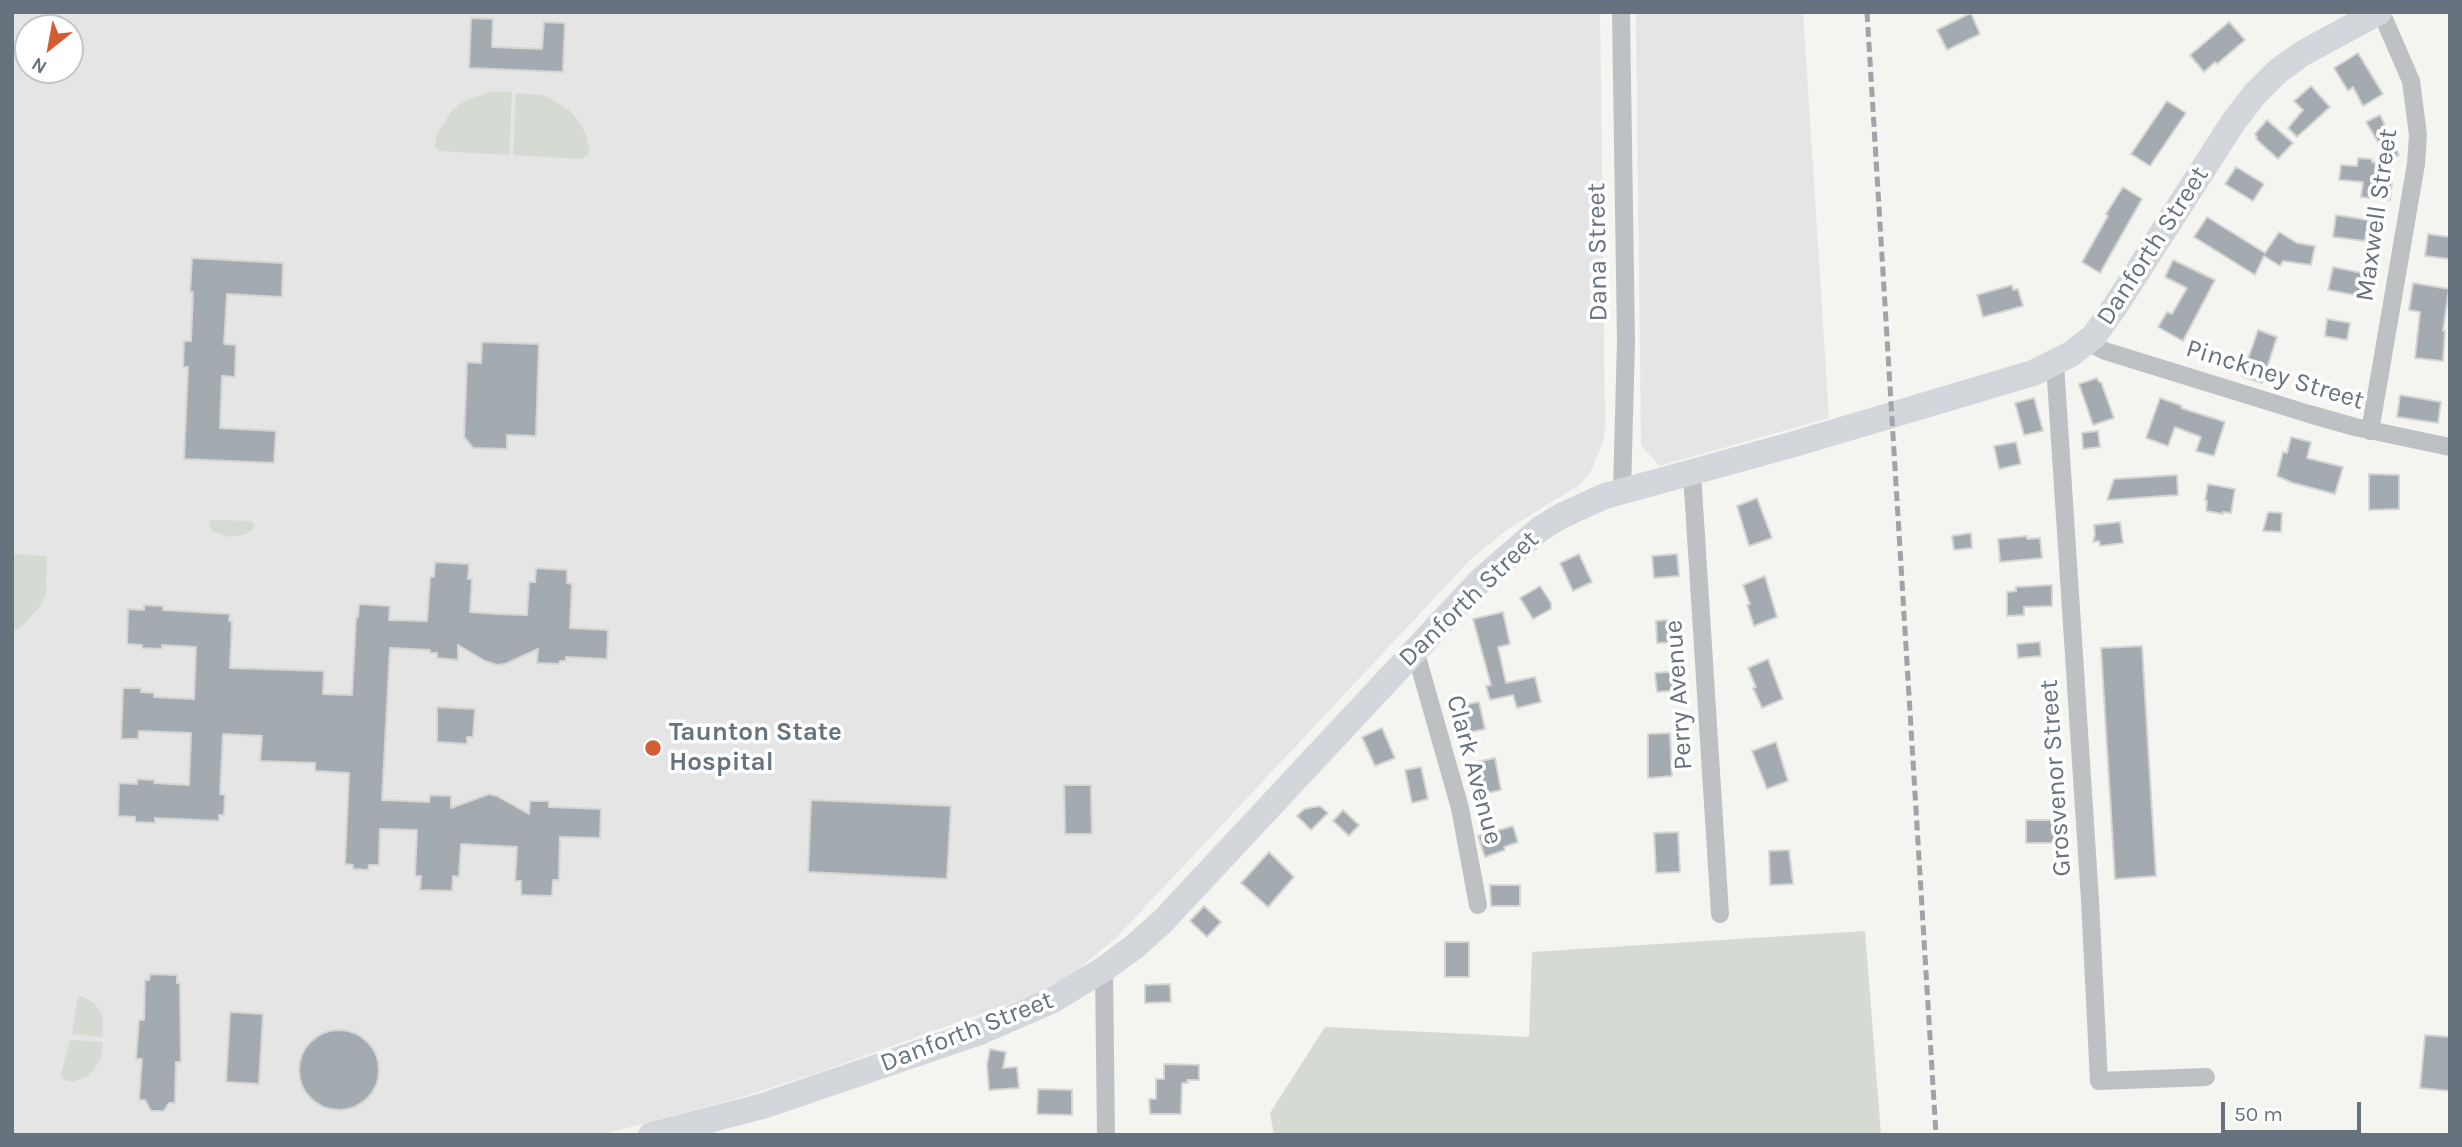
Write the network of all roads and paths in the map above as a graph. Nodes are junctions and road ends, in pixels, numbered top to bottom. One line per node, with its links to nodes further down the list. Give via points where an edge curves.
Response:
1 (1621, 12): 8 (street, Dana Street, via 1626,341)
2 (2380, 12): 3 (street, Danforth Street, via 2303,53 2255,94 2116,306); 5 (street, Maxwell Street, via 2411,81 2418,135)
3 (2087, 342): 4 (street, Danforth Street); 5 (street, Pinckney Street)
4 (2055, 364): 7 (street, Danforth Street); 13 (street, Grosvenor Street, via 2099,1082)
5 (2370, 430): 6 (street, Pinckney Street)
6 (2450, 447)
7 (1692, 473): 8 (street, Danforth Street); 11 (street, Perry Avenue)
8 (1622, 491): 9 (street, Danforth Street, via 1540,529 1481,580)
9 (1415, 650): 10 (street, Clark Avenue, via 1460,808); 12 (street, Danforth Street, via 1161,922)
10 (1478, 905)
11 (1720, 914)
12 (1104, 970): 14 (street, Danforth Street, via 1053,1000 977,1033 763,1107); 15 (street)
13 (2206, 1077)
14 (651, 1135)
15 (1106, 1135)

